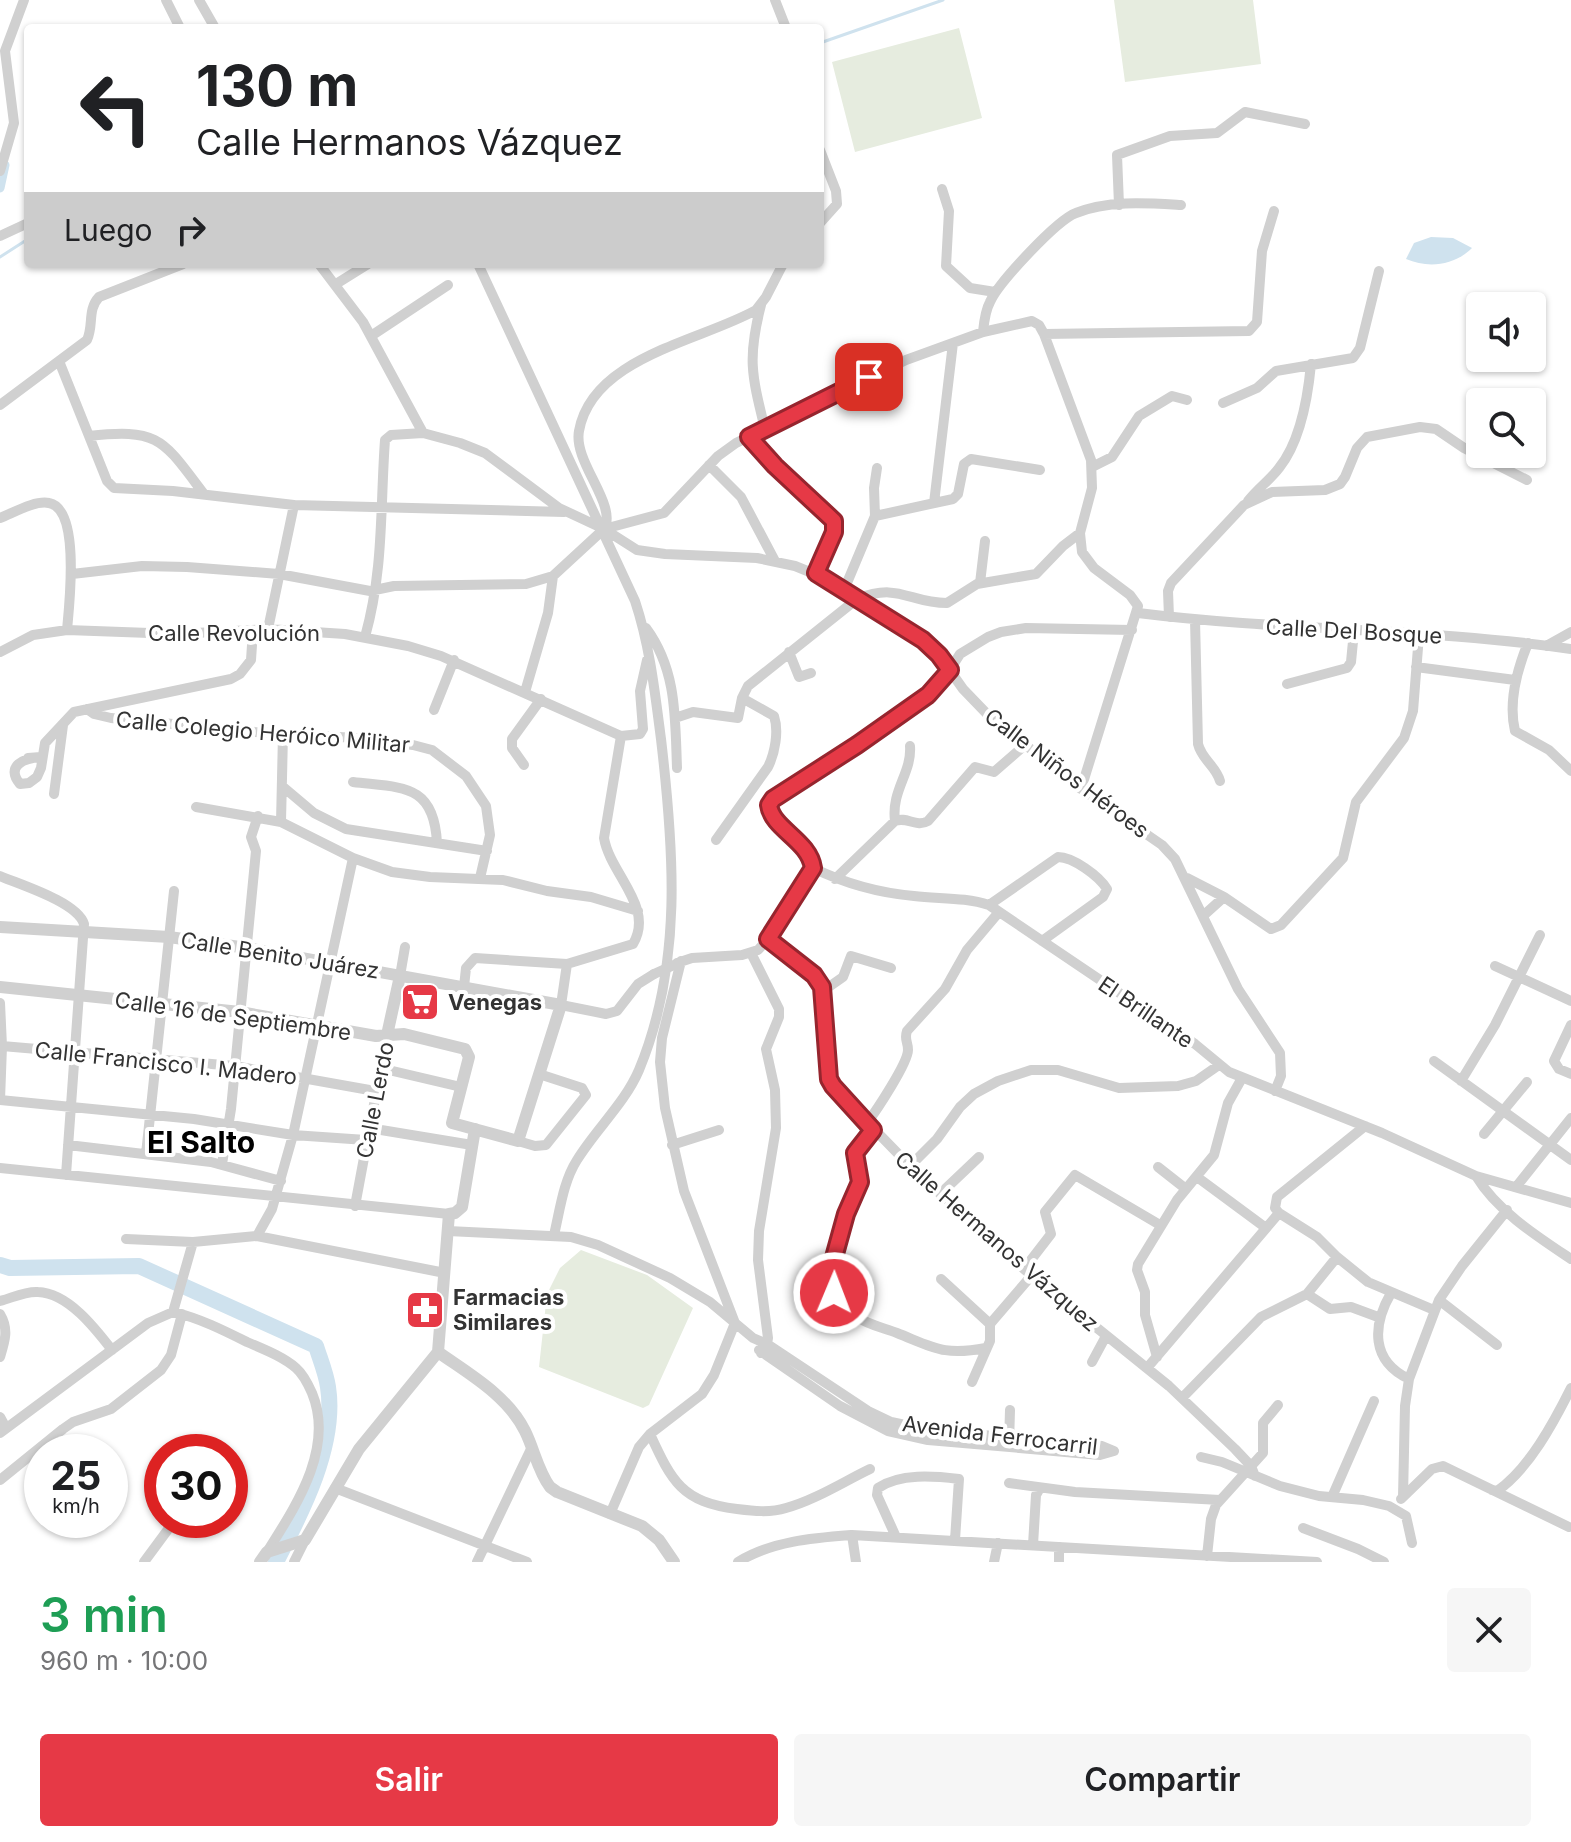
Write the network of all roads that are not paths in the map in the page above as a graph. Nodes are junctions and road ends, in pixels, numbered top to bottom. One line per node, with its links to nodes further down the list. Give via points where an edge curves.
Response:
1 (24, 0): 10 (street, via 5,51 14,123)
2 (199, 0): 6 (street)
3 (775, 0): 7 (street)
4 (171, 3): 5 (street)
5 (179, 24)
6 (213, 24)
7 (784, 24)
8 (1305, 124): 12 (street, via 1245,112 1217,133 1170,136 1117,155)
9 (824, 160): 15 (street, via 837,204)
10 (0, 171)
11 (942, 189): 26 (street, via 950,220 946,266 970,288)
12 (1119, 205): 13 (street); 26 (street, via 1070,215)
13 (1181, 205)
14 (1274, 211): 29 (street, via 1262,251 1257,322 1249,331)
15 (824, 219)
16 (24, 225): 17 (street)
17 (0, 236)
18 (173, 268): 32 (street, via 99,297 92,306 87,340)
19 (322, 268): 24 (street)
20 (362, 268): 24 (street)
21 (480, 268): 54 (street)
22 (781, 268): 27 (street)
23 (1379, 271): 33 (street, via 1357,355)
24 (336, 284): 30 (street)
25 (448, 285): 30 (street)
26 (995, 292): 28 (street)
27 (761, 304): 37 (street, via 751,367); 54 (street, via 750,314 639,361 602,388 585,411 578,443 608,515)
28 (983, 332): 29 (street, via 1032,321); 31 (street)
29 (1044, 334): 42 (street)
30 (371, 336): 38 (street)
31 (953, 343): 37 (street); 47 (street)
32 (59, 361): 36 (street); 39 (street)
33 (1311, 364): 35 (street, via 1276,371 1257,388); 49 (street, via 1305,405 1288,454)
34 (1187, 400): 42 (street, via 1172,396 1139,416 1112,457)
35 (1223, 403)
36 (0, 405)
37 (765, 429): 40 (street)
38 (423, 433): 50 (street, via 385,440); 51 (street, via 485,453)
39 (89, 436): 46 (street, via 130,432 158,440); 46 (street, via 114,488)
40 (749, 437): 41 (street); 58 (street, via 834,521)
41 (709, 465): 54 (street, via 664,513); 57 (street, via 741,497)
42 (1092, 467): 55 (street)
43 (877, 468): 52 (street)
44 (1040, 470): 47 (street, via 971,459 964,464 958,494)
45 (1527, 480): 49 (street, via 1436,429 1420,427 1367,437 1333,488 1272,492)
46 (204, 494): 48 (street)
47 (934, 503): 52 (street)
48 (294, 505): 50 (street); 60 (street)
49 (1244, 505): 67 (street, via 1171,583)
50 (383, 506): 51 (street); 63 (street)
51 (567, 512): 54 (street, Calle Niños Héroes)
52 (875, 516): 64 (street)
53 (0, 518): 59 (street, via 48,503 55,506 67,533)
54 (604, 529): 57 (street, Calle Niños Héroes, via 649,553); 61 (street); 69 (street)
55 (1080, 533): 62 (street, via 1036,574); 66 (street, via 1086,560 1130,595)
56 (985, 541): 62 (street)
57 (775, 561): 58 (street, Calle Niños Héroes)
58 (816, 573): 64 (street, Calle Niños Héroes)
59 (72, 574): 60 (street, via 142,566); 71 (street)
60 (279, 574): 63 (street); 70 (street)
61 (553, 576): 63 (street, via 526,584); 90 (street)
62 (980, 583): 65 (street, via 947,603 888,591)
63 (377, 590): 77 (street)
64 (844, 590): 65 (street, Calle Niños Héroes)
65 (857, 599): 82 (street); 86 (street, Calle Niños Héroes, via 923,640)
66 (1138, 613): 67 (street, Calle Del Bosque); 73 (street)
67 (1169, 617): 68 (street, Calle Del Bosque)
68 (1195, 620): 74 (street, Calle Del Bosque); 105 (street, via 1198,744)
69 (643, 623): 83 (street); 95 (street, via 668,671)
70 (268, 629): 72 (street, Calle Revolución); 77 (street, Calle Revolución)
71 (67, 630): 72 (street, Calle Revolución); 81 (street, Calle Revolución, via 33,635)
72 (253, 630): 93 (street, via 251,660 231,679)
73 (1132, 630): 86 (street, via 1010,630 968,648); 108 (street)
74 (1354, 631): 76 (street, Calle Del Bosque); 89 (street, via 1347,668)
75 (1571, 632): 79 (street)
76 (1419, 635): 78 (street, Calle Del Bosque); 85 (street)
77 (365, 637): 84 (street, Calle Revolución)
78 (1528, 643): 79 (street, Calle Del Bosque); 88 (street)
79 (1546, 646): 80 (street, Calle Del Bosque)
80 (1571, 649)
81 (0, 652)
82 (789, 652): 87 (street, via 799,677); 91 (street, via 748,686)
83 (649, 654): 98 (street, via 640,691 643,729); 217 (street, via 672,845 671,934 652,1034 638,1073 577,1159)
84 (454, 660): 90 (street, Calle Revolución); 94 (street)
85 (1416, 667): 88 (street); 124 (street, via 1408,730 1356,802 1346,849 1336,867 1277,928)
86 (950, 670): 99 (street, Calle Niños Héroes, via 975,703); 118 (street, via 928,695 773,799 772,814 810,856)
87 (811, 673)
88 (1515, 680): 104 (street, via 1515,731 1549,750)
89 (1287, 684)
90 (525, 692): 92 (street, Calle Revolución)
91 (742, 698): 95 (street, via 736,719 693,712); 114 (street, via 776,721 772,756)
92 (541, 699): 98 (street, Calle Revolución); 102 (street, via 512,739)
93 (87, 709): 96 (street, via 74,712); 97 (street, Calle Colegio Heróico Militar, via 111,718)
94 (434, 710)
95 (675, 718): 103 (street)
96 (64, 723): 101 (street, via 48,738); 109 (street)
97 (283, 734): 107 (street); 116 (street, Calle Colegio Heróico Militar, via 413,745 441,755 466,776 486,806)
98 (621, 736): 126 (street, via 604,838)
99 (1025, 745): 108 (street, Calle Niños Héroes); 112 (street, via 994,772 975,767 924,824)
100 (910, 746): 112 (street, via 893,806)
101 (41, 757): 101 (street, via 37,777 20,784 9,769)
102 (524, 765)
103 (677, 768)
104 (1571, 771)
105 (1220, 781)
106 (353, 782): 115 (street, via 395,787 427,803)
107 (282, 786): 113 (street); 115 (street, via 335,825)
108 (1081, 789): 121 (street, Calle Niños Héroes, via 1162,845)
109 (54, 794)
110 (196, 807): 111 (street)
111 (258, 816): 113 (street); 136 (street, via 251,837 256,851)
112 (895, 821): 122 (street)
113 (281, 822): 117 (street)
114 (716, 840)
115 (437, 843): 116 (street)
116 (487, 851): 120 (street, Calle Colegio Heróico Militar)
117 (353, 858): 120 (street, via 414,876); 138 (street)
118 (813, 868): 122 (street, El Brillante); 133 (street)
119 (0, 876): 130 (street, via 73,909)
120 (480, 878): 126 (street, via 591,897)
121 (1187, 878): 124 (street); 128 (street)
122 (835, 879): 125 (street, El Brillante, via 902,895)
123 (174, 891): 132 (street)
124 (1224, 897): 128 (street)
125 (989, 905): 127 (street, El Brillante); 134 (street, via 1062,856 1103,882 1103,897)
126 (638, 911): 140 (street, via 633,944)
127 (999, 912): 134 (street, El Brillante); 181 (street, via 907,1031 907,1054)
128 (1204, 915): 172 (street, via 1238,989 1280,1053)
129 (0, 927): 130 (street, Calle Benito Juárez)
130 (85, 930): 132 (street, Calle Benito Juárez); 148 (street)
131 (1540, 935): 144 (street)
132 (169, 937): 136 (street, Calle Benito Juárez); 151 (street)
133 (768, 939): 137 (street); 147 (street, via 814,975)
134 (1042, 941): 161 (street, El Brillante)
135 (405, 947): 143 (street, Calle Lerdo)
136 (247, 948): 138 (street, Calle Benito Juárez); 153 (street)
137 (751, 953): 139 (street, Calle Benito Juárez); 238 (street, via 779,1009 766,1049 777,1110 759,1231)
138 (331, 963): 143 (street, Calle Benito Juárez); 154 (street)
139 (678, 963): 152 (street, Calle Benito Juárez, bridge, via 638,984 617,1011 606,1014); 192 (street, via 660,1062)
140 (567, 964): 146 (street, via 482,957 469,962); 152 (street)
141 (1495, 966): 144 (street)
142 (891, 968): 147 (street, via 851,956 843,977)
143 (400, 976): 146 (street, Calle Benito Juárez); 156 (street, Calle Lerdo)
144 (1520, 978): 149 (street); 168 (street)
145 (0, 987): 148 (street, Calle 16 de Septiembre)
146 (464, 987): 152 (street, Calle Benito Juárez)
147 (823, 991): 181 (street, Calle Hermanos Vázquez, via 829,1079)
148 (80, 996): 151 (street, Calle 16 de Septiembre); 158 (street)
149 (1571, 1001)
150 (0, 1003): 157 (street, Calle Francisco I. Madero)
151 (162, 1004): 153 (street, Calle 16 de Septiembre); 159 (street)
152 (561, 1005): 164 (street)
153 (240, 1012): 154 (street, Calle 16 de Septiembre); 162 (street)
154 (318, 1025): 156 (street, Calle 16 de Septiembre); 166 (street)
155 (1571, 1025): 165 (street, via 1554,1061)
156 (387, 1035): 163 (street, Calle Lerdo); 170 (street, Calle 16 de Septiembre, via 465,1049 469,1057)
157 (2, 1046): 158 (street, Calle Francisco I. Madero); 173 (street, Calle Francisco I. Madero)
158 (76, 1052): 159 (street, Calle Francisco I. Madero); 174 (street)
159 (156, 1059): 162 (street, Calle Francisco I. Madero); 176 (street)
160 (1434, 1061): 168 (street)
161 (1219, 1065): 167 (street, El Brillante); 198 (street, via 1178,1086 1119,1088 1049,1069 998,1081 966,1099)
162 (235, 1066): 166 (street, Calle Francisco I. Madero); 179 (street)
163 (380, 1068): 170 (street); 171 (street, Calle Lerdo)
164 (539, 1074): 189 (street); 189 (street, via 585,1090 584,1098 551,1141 541,1147)
165 (1571, 1074)
166 (306, 1078): 171 (street, Calle Francisco I. Madero); 186 (street)
167 (1242, 1078): 172 (street, El Brillante); 203 (street, via 1224,1114 1214,1155)
168 (1461, 1081): 175 (street)
169 (1527, 1082): 175 (street)
170 (461, 1087): 178 (street)
171 (375, 1091): 182 (street, Calle Lerdo)
172 (1275, 1091): 180 (street, El Brillante)
173 (0, 1100): 174 (street)
174 (71, 1106): 176 (street); 190 (street)
175 (1503, 1111): 185 (street); 193 (street)
176 (150, 1114): 179 (street); 194 (street)
177 (1571, 1118): 193 (street)
178 (452, 1123): 183 (street); 188 (street)
179 (229, 1125): 186 (street); 197 (street)
180 (1365, 1126): 202 (street, El Brillante); 212 (street, via 1277,1197)
181 (870, 1127): 198 (street, Calle Hermanos Vázquez); 237 (street, via 855,1153 860,1182 833,1261 834,1293 857,1318 935,1349)
182 (369, 1128): 187 (street, Calle Lerdo); 188 (street)
183 (475, 1129): 189 (street); 191 (street)
184 (719, 1130): 192 (street)
185 (1484, 1134)
186 (293, 1135): 187 (street); 204 (street)
187 (366, 1140): 210 (street, Calle Lerdo)
188 (448, 1141): 191 (street)
189 (518, 1141)
190 (68, 1145): 194 (street); 201 (street)
191 (472, 1145): 213 (street, via 462,1207)
192 (672, 1145): 233 (street, via 696,1226)
193 (1550, 1145): 196 (street); 205 (street)
194 (146, 1154): 197 (street)
195 (979, 1157): 207 (street)
196 (1571, 1160)
197 (222, 1164): 204 (street)
198 (910, 1166): 207 (street, Calle Hermanos Vázquez)
199 (1158, 1167): 206 (street)
200 (0, 1168): 201 (street)
201 (66, 1175): 208 (street)
202 (1476, 1176): 205 (street, El Brillante); 211 (street)
203 (1197, 1177): 206 (street); 215 (street)
204 (281, 1181): 208 (street)
205 (1516, 1187): 209 (street, El Brillante)
206 (1186, 1189): 214 (street)
207 (940, 1194): 223 (street, Calle Hermanos Vázquez)
208 (276, 1198): 210 (street); 218 (street)
209 (1571, 1203)
210 (355, 1206): 213 (street)
211 (1507, 1210): 222 (street); 229 (street)
212 (1279, 1213): 215 (street); 221 (street)
213 (449, 1214): 216 (street)
214 (1160, 1225): 223 (street, via 1075,1175 1045,1212 1051,1234); 242 (street, via 1137,1270)
215 (1266, 1228): 242 (street)
216 (448, 1231): 217 (street, Avenida Ferrocarril); 224 (street)
217 (554, 1235): 233 (street, Avenida Ferrocarril, via 631,1259 710,1302)
218 (257, 1236): 220 (street); 224 (street)
219 (126, 1239): 220 (street)
220 (193, 1242): 230 (street)
221 (1337, 1257): 226 (street, via 1358,1276); 227 (street)
222 (1571, 1259)
223 (1028, 1272): 234 (street); 235 (street, Calle Hermanos Vázquez)
224 (445, 1273): 240 (street)
225 (941, 1279): 234 (street)
226 (1391, 1293): 229 (street); 232 (street)
227 (1307, 1294): 232 (street, via 1337,1310 1351,1307); 248 (street, via 1261,1317)
228 (0, 1301): 239 (street, via 48,1294 86,1317)
229 (1437, 1305): 236 (street); 245 (street)
230 (177, 1310): 239 (street, via 155,1318); 260 (street, via 171,1355 161,1370 111,1409 73,1422); 283 (street, via 297,1369 314,1399 317,1440 310,1472)
231 (0, 1314): 241 (street, via 6,1336)
232 (1378, 1317): 245 (street, via 1386,1362)
233 (735, 1323): 238 (street, Avenida Ferrocarril); 254 (street, via 702,1394)
234 (990, 1324): 237 (street)
235 (1106, 1336): 243 (street); 244 (street, Calle Hermanos Vázquez)
236 (1497, 1345)
237 (986, 1348): 246 (street)
238 (764, 1349): 255 (street, Avenida Ferrocarril, via 863,1420)
239 (112, 1350): 253 (street)
240 (438, 1352): 256 (street, via 505,1404); 262 (street, via 359,1449)
241 (0, 1357)
242 (1157, 1357): 244 (street)
243 (1092, 1362)
244 (1147, 1368): 248 (street, Calle Hermanos Vázquez)
245 (1409, 1379): 266 (street)
246 (972, 1382)
247 (1571, 1388): 264 (street, via 1541,1442 1506,1485)
248 (1182, 1398): 259 (street, Calle Hermanos Vázquez)
249 (1374, 1401): 265 (street)
250 (1278, 1405): 259 (street, via 1263,1423 1263,1453)
251 (1010, 1410): 255 (street)
252 (0, 1417): 253 (street)
253 (3, 1431)
254 (650, 1434): 258 (street, via 679,1485 714,1506 779,1510); 269 (street, via 639,1447)
255 (1009, 1442): 255 (street, Avenida Ferrocarril, via 1100,1455 1114,1451 1102,1446)
256 (532, 1447): 269 (street, via 550,1487); 280 (street)
257 (1201, 1457): 259 (street)
258 (870, 1469)
259 (1250, 1471): 265 (street, Calle Hermanos Vázquez, via 1307,1494); 267 (street)
260 (0, 1479)
261 (1009, 1483): 263 (street)
262 (335, 1488): 276 (street); 280 (street)
263 (1040, 1488): 267 (street); 279 (street)
264 (1492, 1490): 266 (street, via 1437,1466); 270 (street)
265 (1332, 1497): 268 (street, Calle Hermanos Vázquez)
266 (1403, 1497): 268 (street)
267 (1220, 1500): 284 (street, via 1213,1512)
268 (1389, 1506): 278 (street, via 1406,1516)
269 (610, 1514): 287 (street, via 651,1532)
270 (1569, 1527)
271 (1303, 1528): 282 (street)
272 (852, 1535): 273 (street); 285 (street, via 814,1538); 293 (street)
273 (896, 1537): 275 (street); 275 (street, via 878,1488 935,1476 959,1479)
274 (162, 1538): 288 (street)
275 (955, 1540): 277 (street)
276 (300, 1542): 283 (street); 289 (street)
277 (998, 1543): 279 (street); 294 (street)
278 (1412, 1543)
279 (1033, 1545): 281 (street)
280 (485, 1546): 290 (street); 291 (street)
281 (1059, 1547): 286 (street); 295 (street)
282 (1358, 1549): 298 (street); 299 (street)
283 (268, 1554)
284 (1207, 1556): 286 (street); 296 (street)
285 (761, 1557): 292 (street)
286 (1180, 1558)
287 (669, 1560)
288 (144, 1562)
289 (294, 1562)
290 (477, 1562)
291 (527, 1562)
292 (738, 1562)
293 (856, 1562)
294 (994, 1562)
295 (1059, 1562)
296 (1306, 1562): 297 (street)
297 (1317, 1562)
298 (1362, 1562)
299 (1384, 1562)

